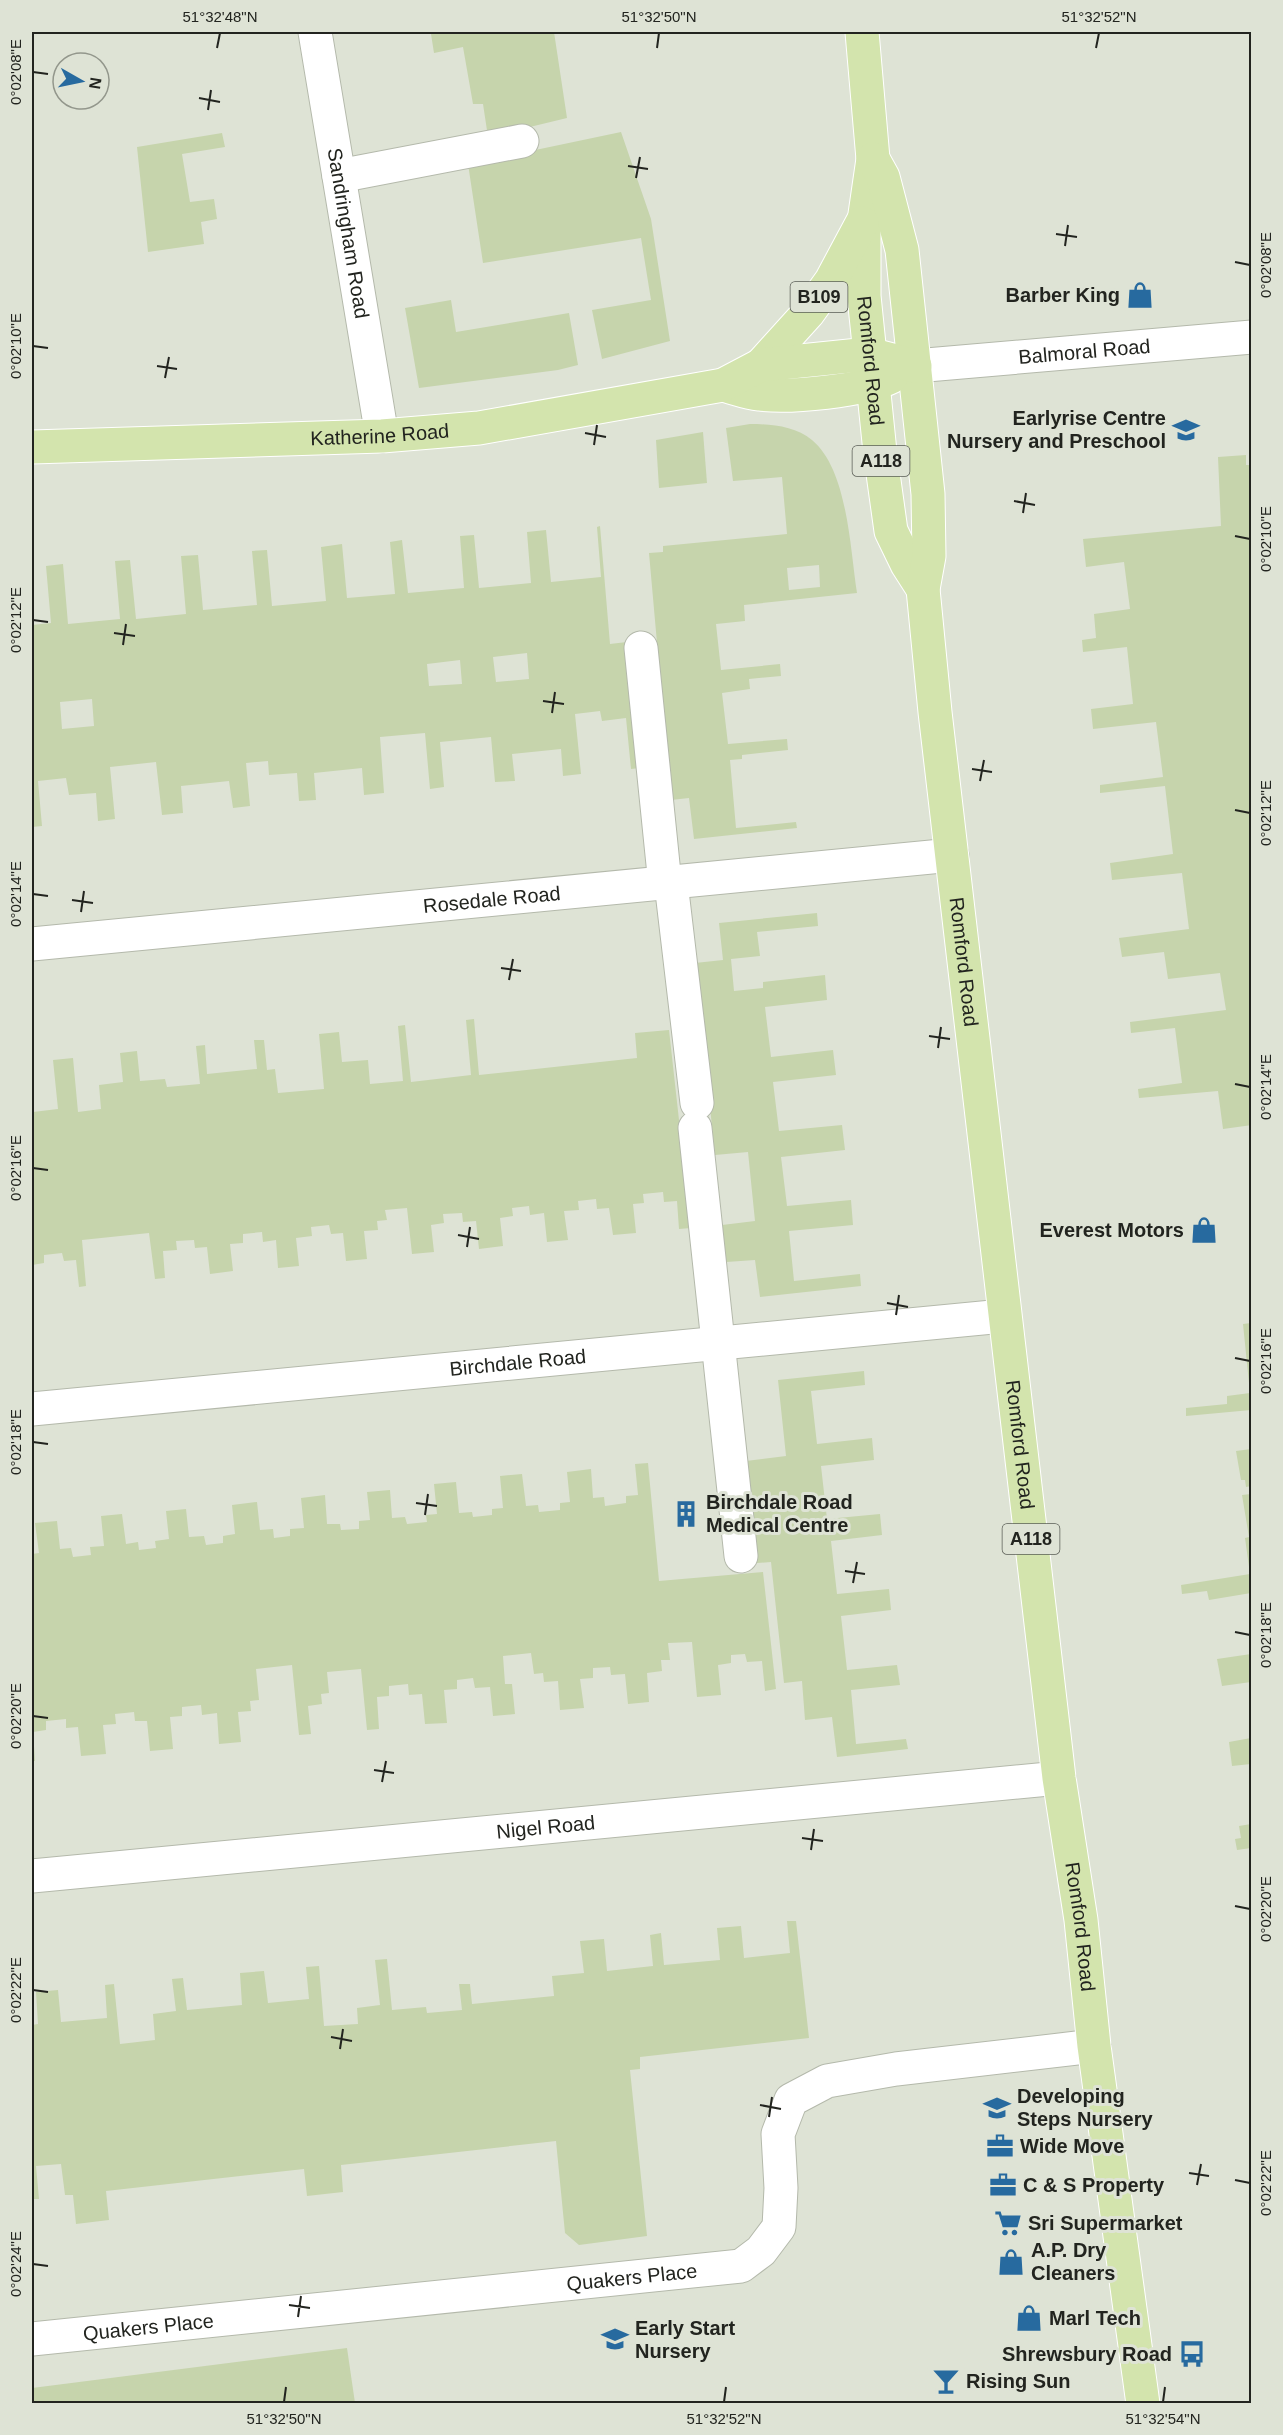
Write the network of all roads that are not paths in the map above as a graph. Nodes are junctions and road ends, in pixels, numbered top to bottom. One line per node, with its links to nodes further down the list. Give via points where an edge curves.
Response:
1 (315, 32): 5 (street, Sandringham Road)
2 (862, 32): 4 (main road, Romford Road / A118)
3 (522, 141): 5 (street)
4 (873, 159): 6 (main road, Romford Road / A118); 10 (main road, Romford Road / A118, via 883,177 902,250)
5 (339, 176): 13 (street, Sandringham Road)
6 (864, 220): 8 (main road, Romford Road / A118); 9 (main road, B109, via 808,313)
7 (1251, 338): 10 (street, Balmoral Road)
8 (869, 354): 9 (main road, Katherine Road / B109); 10 (main road); 12 (main road, Romford Road / A118)
9 (761, 365): 11 (main road, Katherine Road / B109)
10 (915, 366): 12 (main road); 15 (main road, Romford Road / A118, via 928,494 929,556)
11 (723, 385): 12 (main road, Katherine Road / B109, via 759,394); 13 (main road, Katherine Road / B109, via 480,428)
12 (873, 386): 15 (main road, Romford Road / A118, via 891,531)
13 (382, 436): 14 (main road, Katherine Road / B109)
14 (32, 447)
15 (923, 589): 17 (main road, Romford Road / A118)
16 (641, 648): 18 (street)
17 (952, 855): 18 (street, Rosedale Road); 20 (main road, Romford Road / A118)
18 (668, 883): 19 (street, Rosedale Road); 21 (street)
19 (32, 944)
20 (1003, 1316): 21 (street, Birchdale Road); 24 (main road, Romford Road / A118)
21 (718, 1343): 22 (street, Birchdale Road); 23 (street)
22 (32, 1409)
23 (741, 1556)
24 (1059, 1778): 25 (street, Nigel Road); 26 (main road, Romford Road / A118, via 1081,1920)
25 (32, 1876)
26 (1094, 2046): 27 (street, Quakers Place, via 827,2081 791,2100 778,2134 779,2227 761,2251 741,2266); 28 (main road, Romford Road / A118)
27 (32, 2339)
28 (1143, 2403)

